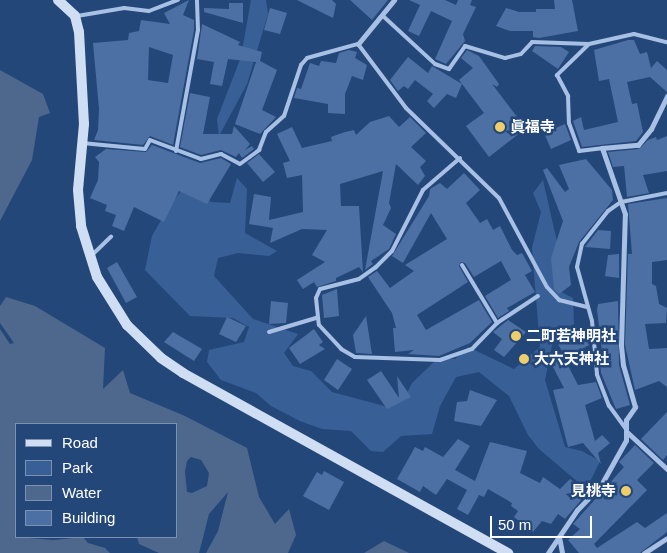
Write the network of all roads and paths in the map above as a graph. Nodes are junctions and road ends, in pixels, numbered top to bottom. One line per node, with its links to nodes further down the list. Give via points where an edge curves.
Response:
1 (58, 0): 5 (street)
2 (178, 0): 5 (lane, via 149,11 124,8)
3 (197, 0): 13 (lane, via 198,30)
4 (394, 0): 6 (street)
5 (75, 16): 11 (street, via 83,89)
6 (383, 16): 8 (street); 9 (lane, via 435,64 449,69 465,46 505,58 521,54 532,42)
7 (667, 42): 9 (lane, via 634,34)
8 (358, 44): 13 (lane, via 307,58 301,65 284,116 266,132 258,150 240,164 221,154 201,160); 14 (lane, via 406,108)
9 (589, 44): 12 (lane, via 557,75 568,96 569,123 579,151)
10 (667, 96): 12 (street, via 651,129 638,145)
11 (82, 143): 13 (lane, via 145,149 150,140); 18 (street, via 79,202)
12 (602, 148): 16 (street)
13 (176, 151)
14 (460, 158): 21 (lane, via 507,208 547,287 560,300); 22 (lane, via 423,190 392,251 376,267 359,279 320,289 316,298)
15 (667, 192): 16 (lane)
16 (621, 202): 21 (lane, via 608,211 582,244 577,278); 25 (street, via 624,214 622,365 636,407 626,420)
17 (111, 236): 18 (lane)
18 (90, 258): 29 (street, via 103,290 127,324 171,366)
19 (462, 265): 23 (lane)
20 (538, 296): 23 (lane)
21 (588, 307): 25 (lane, via 597,374 609,406)
22 (316, 318): 23 (lane, via 325,334 341,349 362,358 440,360 472,349); 24 (lane)
23 (497, 323)
24 (269, 332)
25 (628, 433): 26 (street); 27 (street, via 601,485 576,510)
26 (667, 470)
27 (559, 537): 30 (street); 31 (street)
28 (667, 538): 32 (street)
29 (508, 553)
30 (548, 553)
31 (562, 553)
32 (644, 553)

